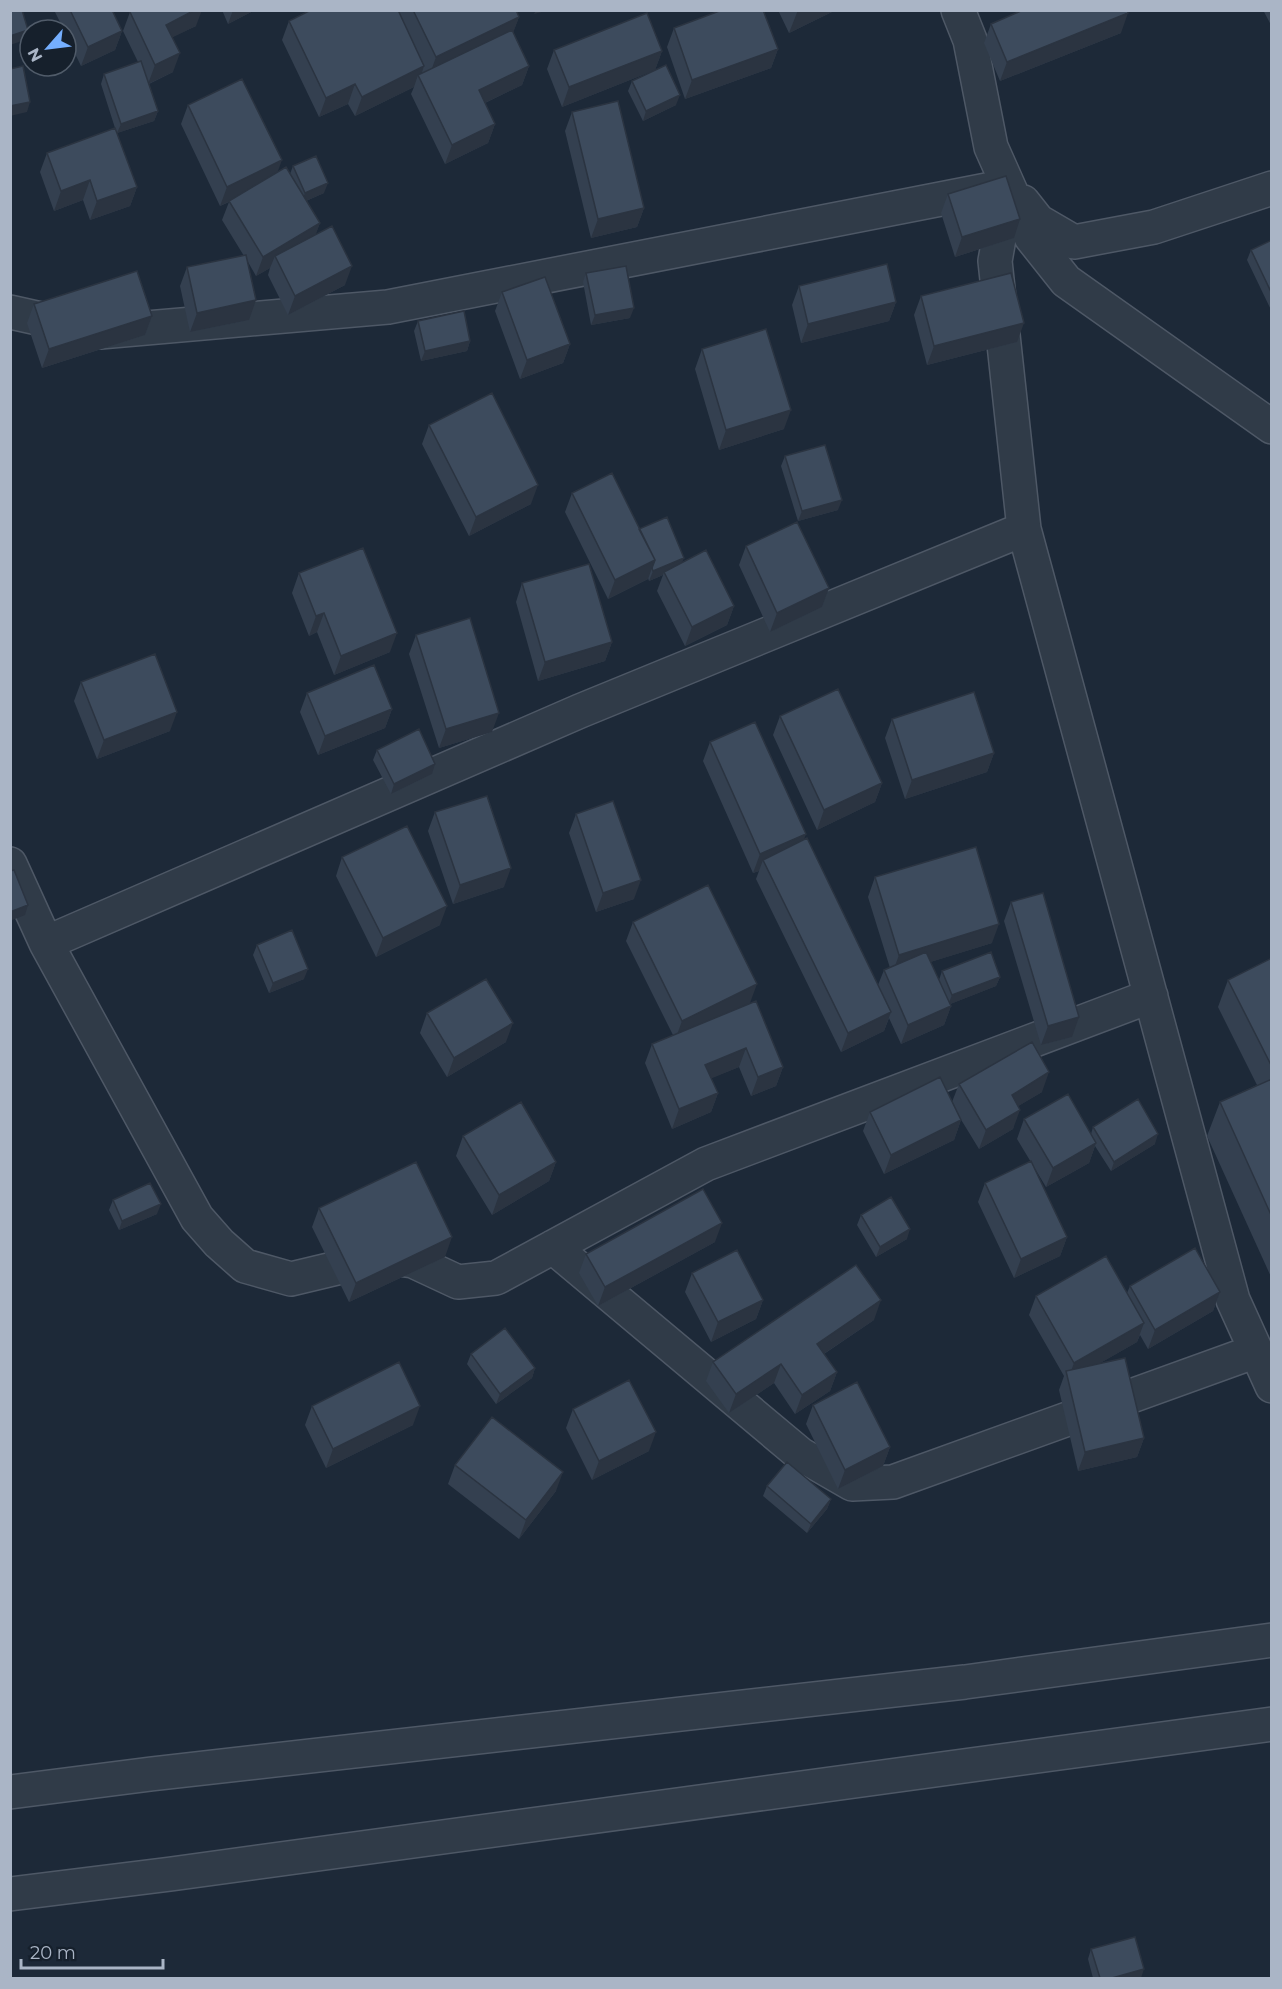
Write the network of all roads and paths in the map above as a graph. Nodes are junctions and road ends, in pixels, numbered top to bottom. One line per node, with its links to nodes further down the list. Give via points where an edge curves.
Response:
1 (958, 10): 2 (street, via 970,40 991,147)
2 (1009, 186): 3 (street, via 1038,221 1074,242 1154,227); 4 (street, via 388,307 99,332); 5 (street, via 1031,237 1066,281); 6 (street, via 995,261)
3 (1272, 188)
4 (10, 312)
5 (1272, 427)
6 (1024, 529): 8 (street, via 580,711); 9 (street)
7 (10, 864): 8 (street)
8 (46, 943): 10 (street, via 197,1218 245,1266 291,1279 382,1257 413,1261 458,1281 496,1278)
9 (1151, 996): 10 (street, via 706,1164); 11 (street, via 1233,1300)
10 (553, 1247): 11 (street, via 800,1454 852,1484 893,1482)
11 (1256, 1351): 12 (street)
12 (1272, 1386)
13 (1272, 1640): 15 (street, via 965,1682)
14 (1272, 1724): 16 (street)
15 (10, 1792)
16 (10, 1894)

